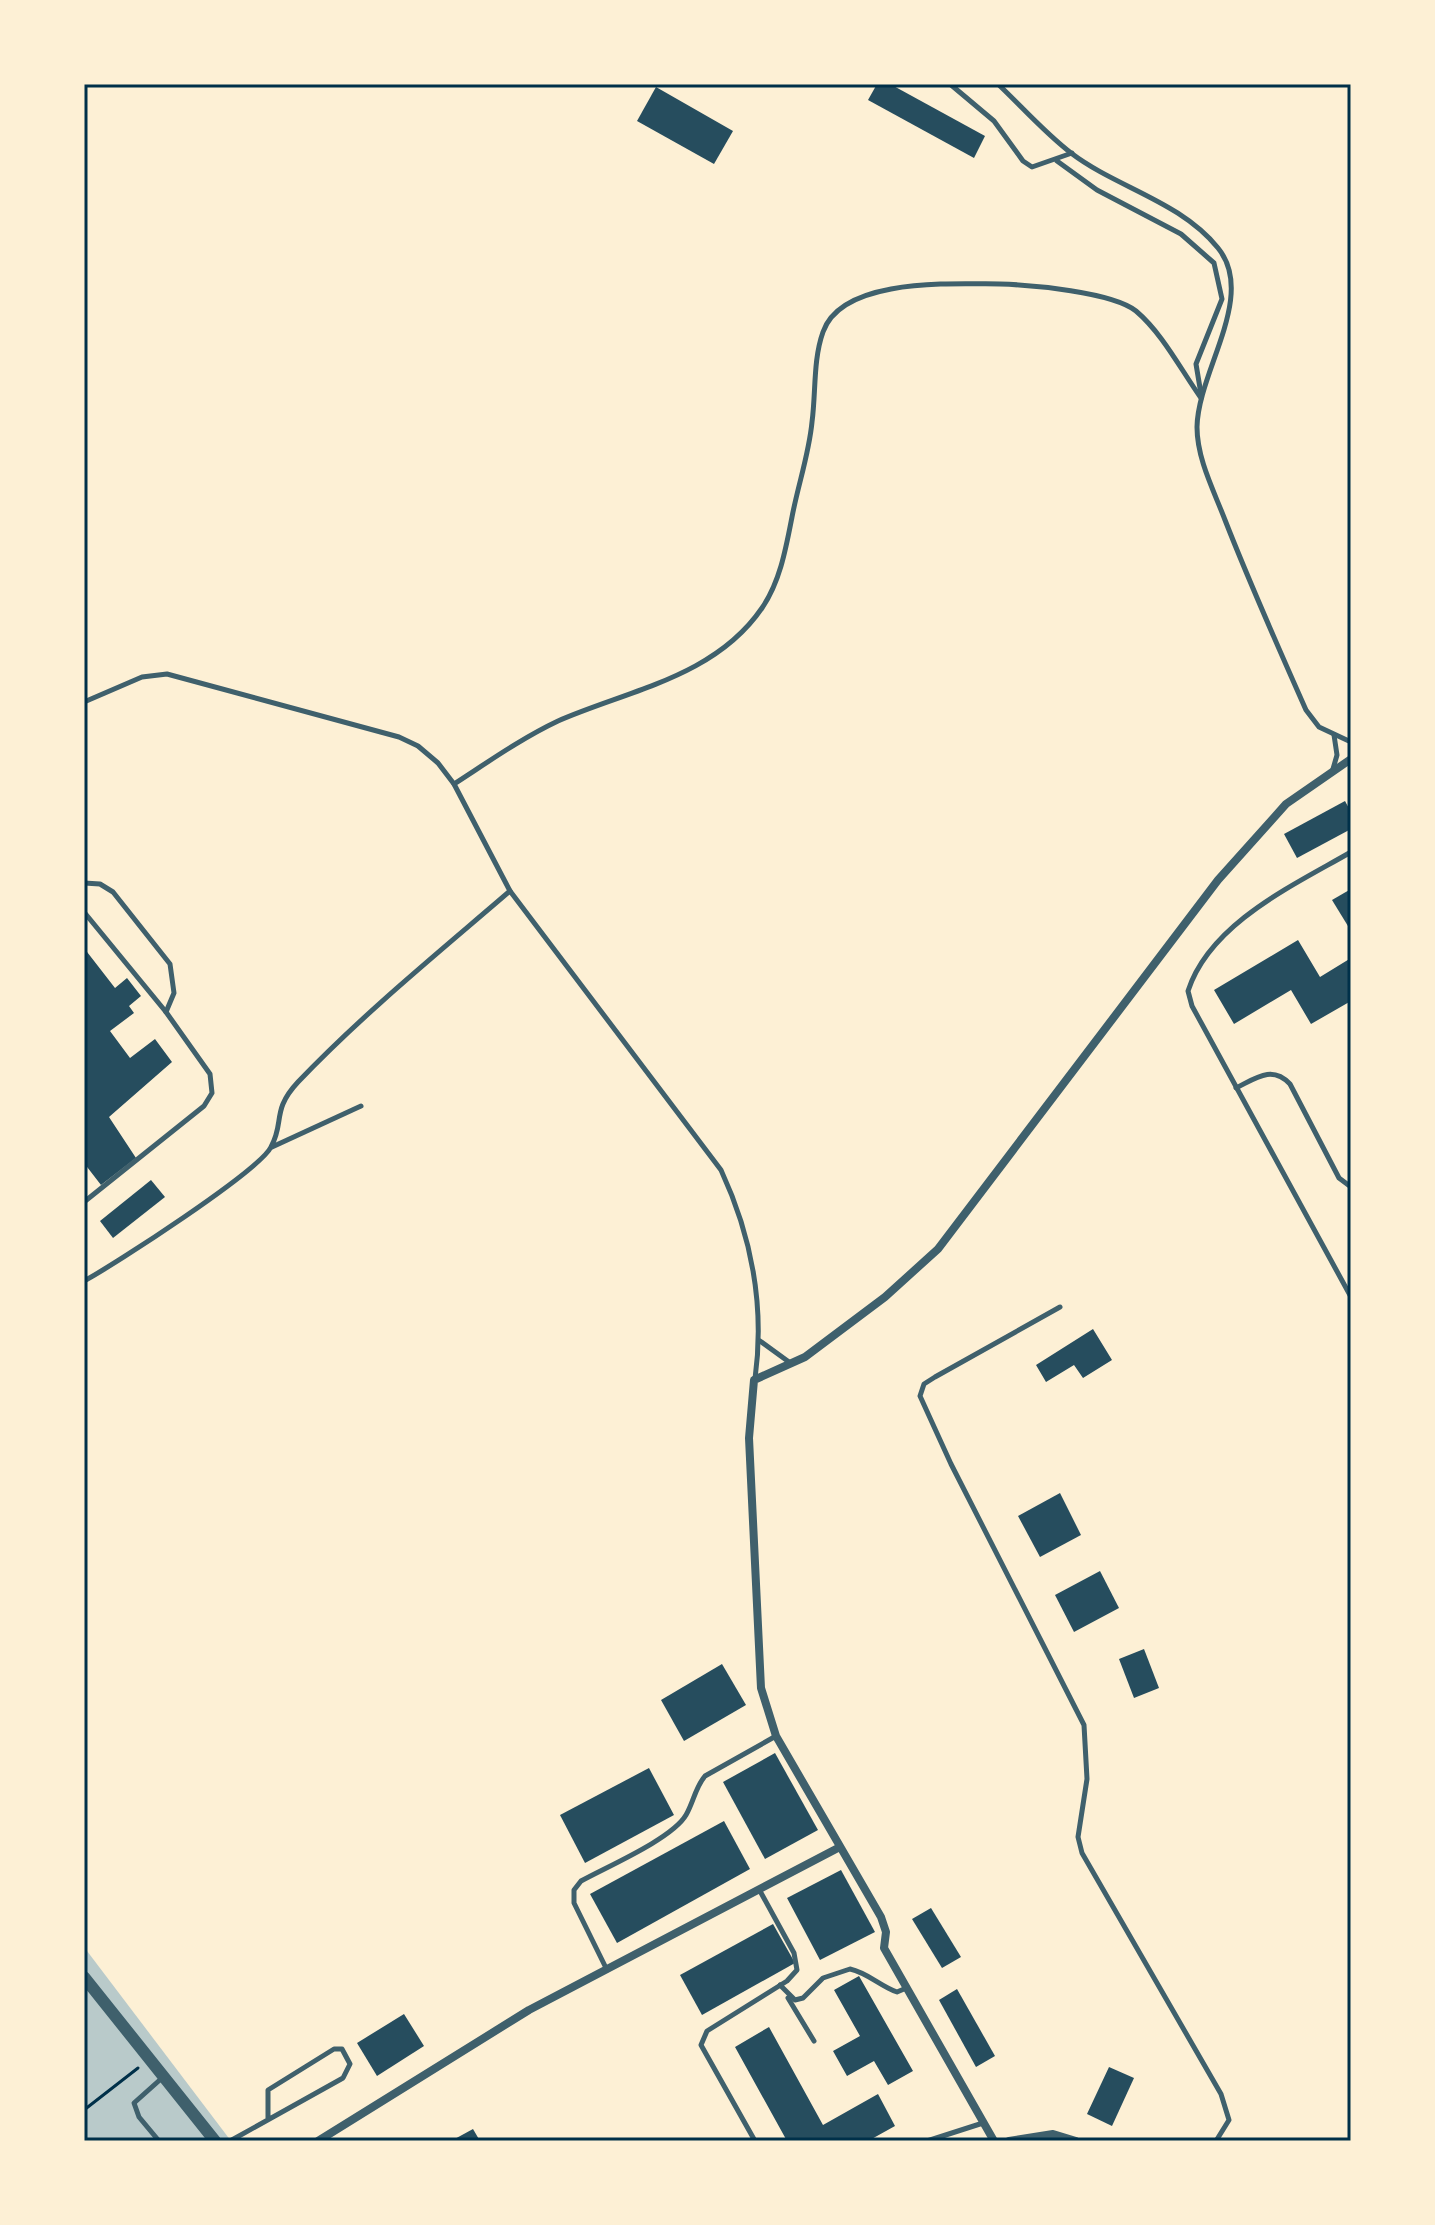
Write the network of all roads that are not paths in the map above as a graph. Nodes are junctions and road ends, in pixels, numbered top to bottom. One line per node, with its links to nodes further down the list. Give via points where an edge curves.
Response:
1 (950, 84): 4 (lane, via 994,121 1023,161 1032,167)
2 (1000, 86): 3 (lane)
3 (1072, 153): 4 (lane); 5 (lane, via 1190,220 1219,249 1232,273 1234,293)
4 (1057, 161): 5 (lane, via 1097,190 1181,234 1214,263 1222,299 1196,364)
5 (1201, 398): 7 (lane, via 1201,454 1240,560 1306,710 1319,727); 11 (lane, via 1152,327 1133,309 1107,300 1026,285 941,284 855,299 823,330 812,425 788,536 780,571 762,608 704,662 557,722)
6 (84, 702): 11 (lane, via 142,677 167,674 399,737 438,763)
7 (1334, 735): 8 (lane); 10 (lane)
8 (1351, 742)
9 (1351, 759): 10 (street)
10 (1333, 769): 26 (street, via 1286,804 1218,880 938,1249 885,1297 805,1357)
11 (454, 784): 14 (lane)
12 (1351, 852): 17 (lane, via 1250,910 1193,977 1188,991 1192,1006)
13 (84, 883): 16 (lane, via 113,892 170,964 174,993)
14 (510, 891): 19 (lane, via 363,1017 296,1084 279,1106); 25 (lane, via 721,1170 755,1266)
15 (84, 912): 16 (lane)
16 (166, 1012): 21 (lane, via 210,1074 211,1099)
17 (1236, 1088): 20 (lane, via 1267,1073 1281,1075 1339,1178); 23 (lane)
18 (361, 1106): 19 (lane)
19 (271, 1148): 22 (lane, via 250,1169)
20 (1351, 1187)
21 (84, 1202)
22 (84, 1281)
23 (1351, 1297)
24 (1060, 1307): 49 (lane, via 935,1377 924,1384 920,1396 1084,1725 1087,1779 1078,1837 1082,1853 1221,2094 1229,2120)
25 (760, 1341): 26 (lane); 27 (lane)
26 (789, 1362): 27 (street)
27 (754, 1380): 28 (street, via 749,1438 761,1688)
28 (776, 1736): 29 (street); 31 (lane, via 705,1776 686,1816 673,1829 574,1890 574,1903)
29 (838, 1848): 30 (street); 34 (street, via 881,1917 884,1948)
30 (760, 1891): 31 (street); 33 (lane, via 798,1962)
31 (607, 1970): 43 (street, via 529,2010)
32 (84, 1977): 37 (street)
33 (780, 1985): 35 (lane); 44 (lane, via 701,2039 702,2050)
34 (904, 1989): 35 (lane, via 886,1988 850,1969 823,1978 803,1998); 39 (street)
35 (788, 1997): 36 (lane)
36 (814, 2041)
37 (163, 2077): 40 (lane, via 134,2103); 41 (street)
38 (268, 2118): 38 (lane, via 268,2090 342,2049 350,2064 343,2078); 42 (lane)
39 (983, 2123): 45 (lane); 46 (street)
40 (159, 2141)
41 (215, 2141)
42 (230, 2141)
43 (318, 2141)
44 (755, 2141)
45 (927, 2141)
46 (994, 2141)
47 (1009, 2141): 48 (street, via 1053,2134)
48 (1076, 2141)
49 (1216, 2141)

